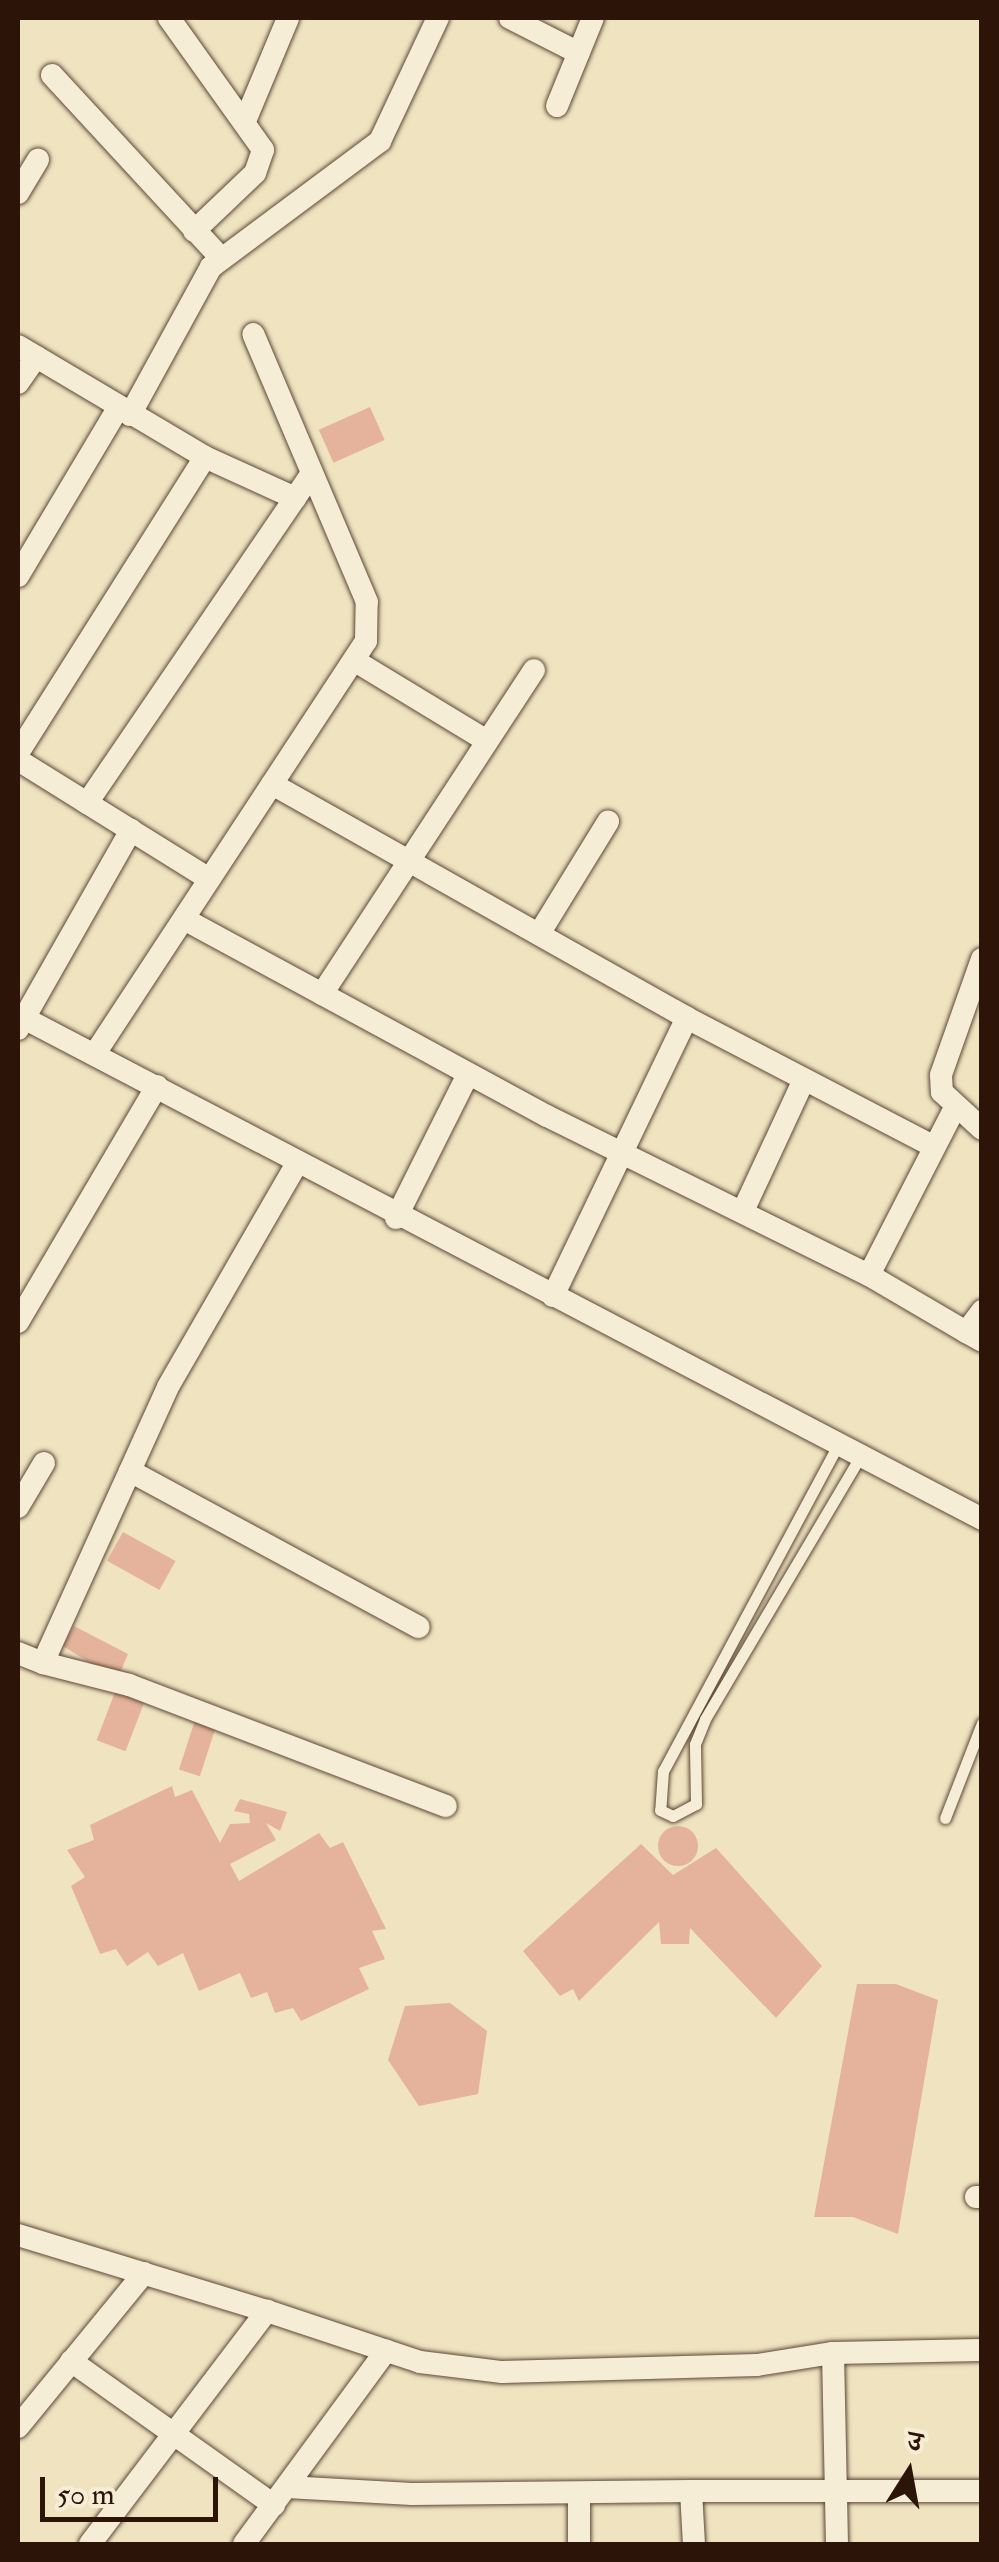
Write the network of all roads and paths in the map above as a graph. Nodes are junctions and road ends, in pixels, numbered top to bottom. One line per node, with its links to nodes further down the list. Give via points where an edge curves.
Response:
1 (169, 18): 9 (street)
2 (288, 18): 9 (street)
3 (438, 18): 13 (street, via 391,122 366,156)
4 (510, 18): 6 (street)
5 (593, 18): 6 (street)
6 (579, 53): 8 (street)
7 (52, 74): 12 (street)
8 (557, 106)
9 (245, 121): 12 (street, via 263,160)
10 (38, 160): 11 (street)
11 (18, 193)
12 (194, 231): 13 (street)
13 (220, 258): 17 (street)
14 (252, 334): 19 (street)
15 (26, 351): 16 (street); 17 (street)
16 (18, 383)
17 (124, 412): 18 (street); 21 (street)
18 (205, 457): 20 (street); 25 (street)
19 (310, 476): 20 (street); 22 (street, via 367,602 366,641)
20 (295, 498): 28 (street)
21 (18, 576)
22 (357, 662): 24 (street); 27 (street)
23 (534, 670): 24 (street)
24 (487, 741): 31 (street)
25 (18, 752)
26 (18, 760): 28 (street)
27 (272, 784): 31 (street); 32 (street)
28 (87, 803): 30 (street)
29 (608, 822): 34 (street)
30 (130, 830): 32 (street); 38 (street)
31 (406, 862): 34 (street); 36 (street)
32 (209, 878): 33 (street)
33 (184, 919): 36 (street); 39 (street)
34 (540, 934): 37 (street)
35 (982, 959): 43 (street, via 941,1075 942,1092)
36 (322, 994): 40 (street)
37 (688, 1018): 41 (street); 46 (street)
38 (20, 1021): 39 (street)
39 (96, 1052): 42 (street)
40 (468, 1074): 46 (street); 49 (street)
41 (803, 1082): 45 (street); 48 (street)
42 (157, 1086): 47 (street); 53 (street)
43 (956, 1108): 44 (street); 45 (street)
44 (982, 1128)
45 (933, 1146): 50 (street)
46 (624, 1152): 48 (street); 51 (street)
47 (296, 1165): 49 (street); 58 (street, via 168,1387)
48 (743, 1211): 50 (street)
49 (396, 1218): 51 (street)
50 (869, 1275): 54 (street)
51 (553, 1296): 55 (street)
52 (982, 1311): 54 (street)
53 (18, 1322)
54 (974, 1337)
55 (839, 1443): 56 (street); 56 (lane, via 663,1771 660,1810 672,1816 696,1804 695,1744 705,1719)
56 (862, 1453): 60 (street)
57 (44, 1463): 59 (street)
58 (130, 1471): 61 (street); 63 (street)
59 (18, 1506)
60 (982, 1520)
61 (418, 1627)
62 (18, 1654): 63 (street)
63 (42, 1664): 65 (street, via 129,1685)
64 (982, 1723): 66 (lane)
65 (446, 1806)
66 (945, 1818)
67 (18, 2234): 68 (street)
68 (144, 2273): 69 (street); 73 (street)
69 (267, 2311): 71 (street); 75 (street)
70 (982, 2350): 72 (street)
71 (386, 2351): 72 (street, via 502,2372 757,2365); 80 (street)
72 (834, 2353): 77 (street)
73 (71, 2361): 74 (street); 75 (street)
74 (18, 2426)
75 (178, 2432): 80 (street); 81 (street)
76 (691, 2491): 77 (street); 79 (street); 84 (street)
77 (837, 2491): 78 (street); 85 (street)
78 (982, 2492)
79 (579, 2495): 80 (street); 83 (street)
80 (281, 2496): 82 (street)
81 (90, 2544)
82 (244, 2544)
83 (579, 2544)
84 (694, 2544)
85 (837, 2544)

